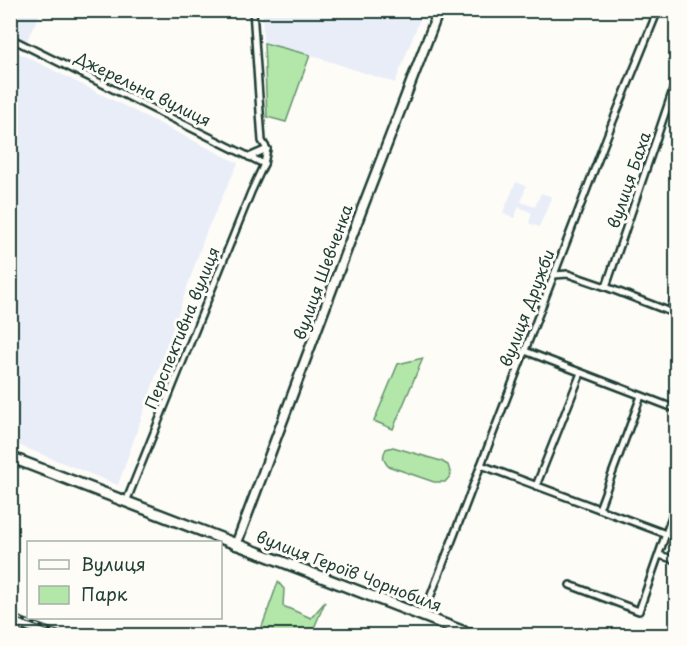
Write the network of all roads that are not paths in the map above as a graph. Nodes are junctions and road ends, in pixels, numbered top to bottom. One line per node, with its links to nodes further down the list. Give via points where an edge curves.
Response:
1 (253, 10): 6 (street, via 262,141)
2 (439, 10): 24 (street, вулиця Шевченка)
3 (658, 10): 9 (street, вулиця Дружби)
4 (10, 38): 7 (street, Джерельна вулиця)
5 (676, 81): 10 (street, вулиця Баха)
6 (267, 149): 7 (street); 8 (street, Перспективна вулиця)
7 (249, 157): 8 (street, Джерельна вулиця)
8 (264, 164): 20 (street, Перспективна вулиця)
9 (554, 275): 10 (street, via 568,274); 13 (street, вулиця Дружби)
10 (606, 287): 12 (street)
11 (676, 293): 12 (street)
12 (673, 313)
13 (525, 351): 14 (street); 18 (street, вулиця Дружби)
14 (581, 373): 15 (street); 19 (street)
15 (641, 396): 16 (street); 22 (street)
16 (676, 409)
17 (10, 457): 20 (main road, вулиця Героїв Чорнобиля)
18 (481, 465): 19 (street); 28 (street, вулиця Дружби)
19 (536, 486): 22 (street)
20 (126, 502): 24 (main road, вулиця Героїв Чорнобиля)
21 (676, 505): 23 (street)
22 (599, 509): 23 (street)
23 (666, 534): 25 (street)
24 (236, 545): 28 (main road, вулиця Героїв Чорнобиля)
25 (659, 555): 26 (street); 27 (street, via 639,611)
26 (676, 560)
27 (570, 585)
28 (423, 616): 29 (main road, вулиця Героїв Чорнобиля)
29 (475, 636)

